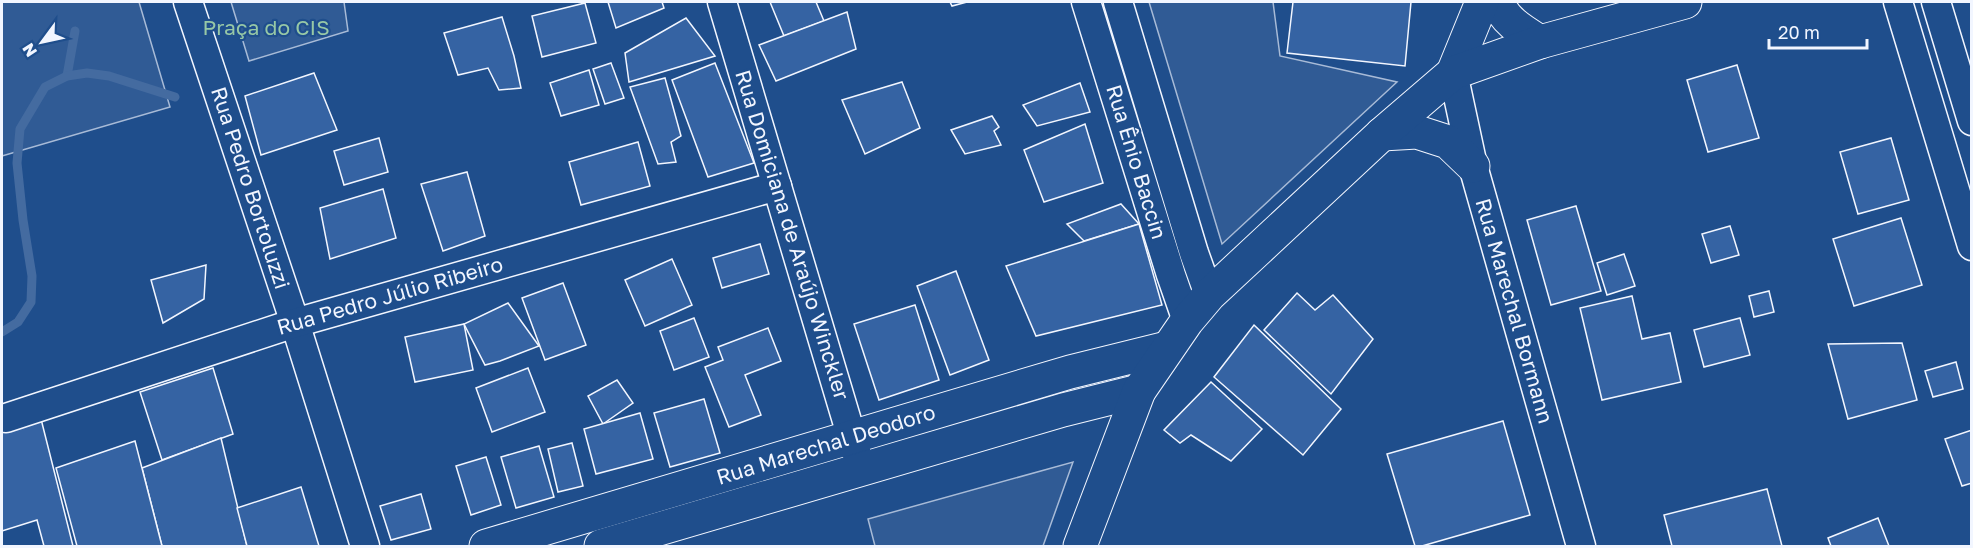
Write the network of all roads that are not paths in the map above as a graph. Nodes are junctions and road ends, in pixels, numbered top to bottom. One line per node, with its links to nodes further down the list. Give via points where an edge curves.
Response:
1 (188, 2): 22 (street, Rua Pedro Bortoluzzi)
2 (723, 2): 17 (street, Rua Domiciana de Araújo Winckler)
3 (1086, 2): 13 (street, Rua Ênio Baccin)
4 (1118, 2): 11 (street, Rua Ênio Baccin)
5 (1482, 2): 12 (street)
6 (1498, 2): 10 (street, via 1516,26)
7 (1686, 2): 10 (street)
8 (1898, 2): 18 (street)
9 (1936, 2): 14 (street)
10 (1540, 42): 12 (street)
11 (1139, 69): 13 (street); 20 (street, Rua Ênio Baccin)
12 (1453, 73): 15 (street); 16 (street, Rua Marechal Bormann)
13 (1110, 78): 21 (street, Rua Ênio Baccin)
14 (1971, 121)
15 (1382, 134): 16 (street, via 1417,132 1448,142); 20 (street)
16 (1473, 166): 34 (street, Rua Marechal Bormann)
17 (777, 186): 22 (street, Rua Pedro Júlio Ribeiro); 26 (street, Rua Domiciana de Araújo Winckler)
18 (1966, 207): 19 (street)
19 (1971, 246)
20 (1209, 295): 21 (street)
21 (1187, 321): 23 (street)
22 (295, 323): 25 (street, Rua Pedro Júlio Ribeiro); 30 (street, Rua Pedro Bortoluzzi)
23 (1167, 348): 24 (street); 26 (street, Rua Marechal Deodoro, via 1070,372)
24 (1139, 391): 27 (street, Rua Marechal Deodoro); 33 (street)
25 (6, 418)
26 (852, 437): 27 (street, Rua Domiciana de Araújo Winckler); 28 (street, Rua Marechal Deodoro)
27 (861, 469): 29 (street, Rua Marechal Deodoro)
28 (647, 499): 29 (street); 31 (street, Rua Marechal Deodoro)
29 (654, 531): 32 (street, Rua Marechal Deodoro)
30 (365, 546)
31 (486, 546)
32 (601, 546)
33 (1080, 546)
34 (1581, 546)

